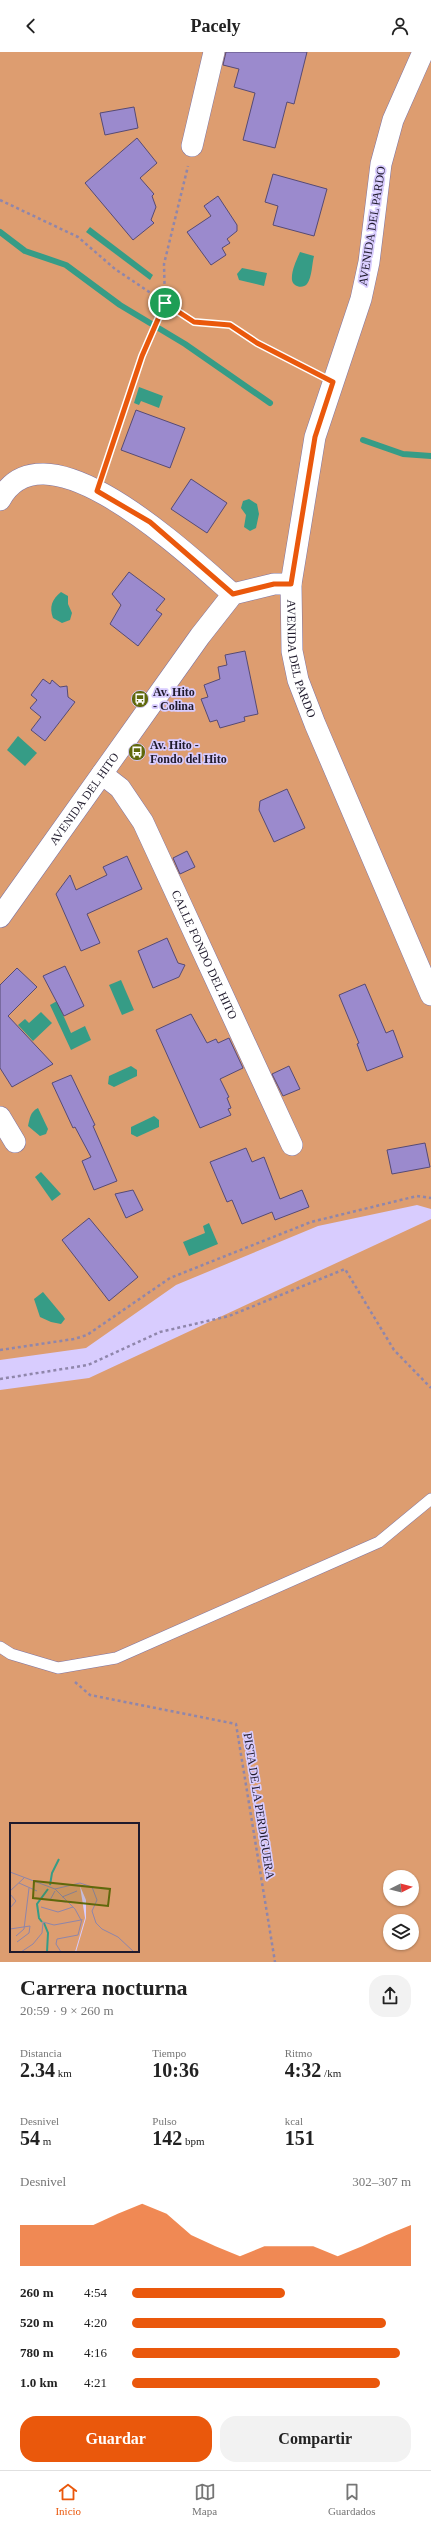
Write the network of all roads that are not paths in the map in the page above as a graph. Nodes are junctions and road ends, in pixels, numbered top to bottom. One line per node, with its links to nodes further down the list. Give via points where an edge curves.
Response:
1 (214, 52): 3 (street)
2 (423, 52): 5 (street, AVENIDA DEL PARDO, via 394,120 381,164 369,262 361,298 315,437)
3 (192, 146)
4 (0, 500): 6 (street, via 7,487 25,476 51,474 84,484 150,522)
5 (291, 584): 6 (street, via 274,584); 9 (street, AVENIDA DEL PARDO, via 292,651 298,680)
6 (233, 594): 7 (street, AVENIDA DEL HITO)
7 (102, 774): 8 (street, AVENIDA DEL HITO); 12 (street, CALLE FONDO DEL HITO, via 120,788 142,822)
8 (0, 916)
9 (431, 995)
10 (0, 1117): 11 (street)
11 (15, 1142)
12 (292, 1145)
13 (431, 1498): 14 (lane, via 379,1542 116,1658 58,1668 11,1654)
14 (0, 1647)

